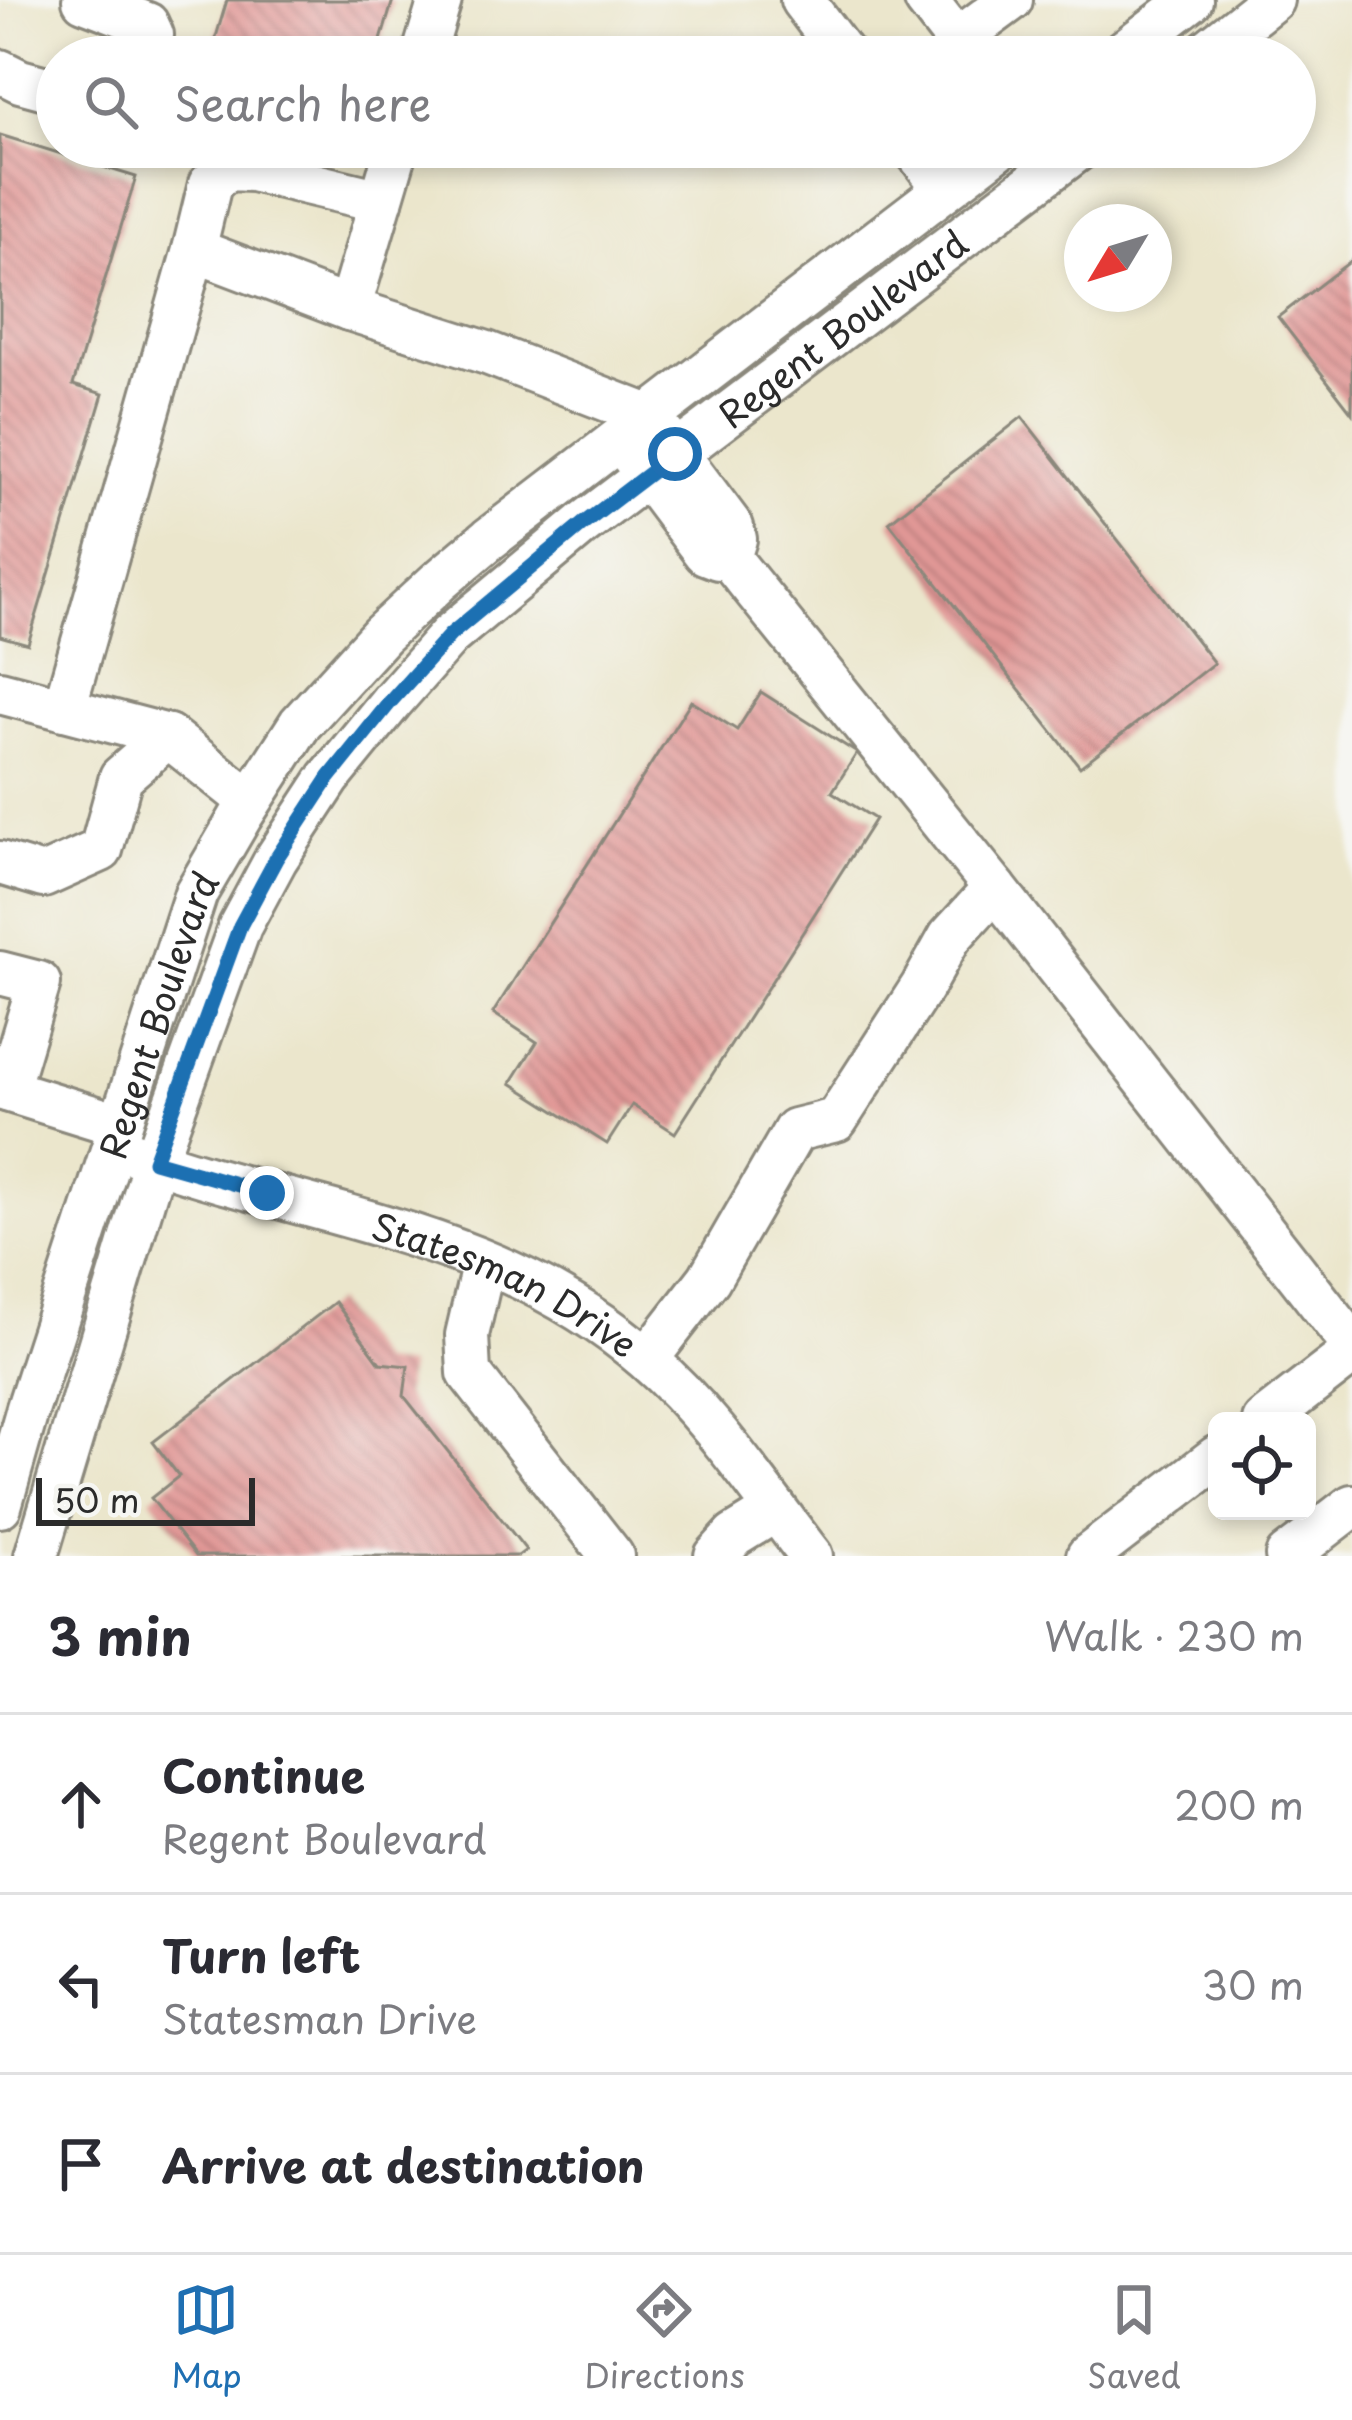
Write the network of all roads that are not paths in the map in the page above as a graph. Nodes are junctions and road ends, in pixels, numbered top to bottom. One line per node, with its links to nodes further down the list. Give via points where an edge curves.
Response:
1 (84, 0): 8 (street)
2 (440, 0): 9 (street)
3 (802, 0): 10 (street)
4 (926, 0): 11 (street)
5 (1011, 0): 12 (street)
6 (1191, 0): 13 (street)
7 (1272, 0): 14 (street)
8 (148, 27)
9 (429, 36)
10 (829, 36)
11 (954, 36)
12 (962, 36)
13 (1144, 36)
14 (1227, 36)
15 (0, 71): 16 (street)
16 (36, 85)
17 (390, 168): 22 (street)
18 (930, 168): 21 (street)
19 (972, 168): 21 (street, Regent Boulevard)
20 (1053, 168): 26 (street, Regent Boulevard)
21 (945, 189): 25 (street, Regent Boulevard)
22 (380, 201): 23 (street, via 226,169 210,184); 24 (street)
23 (194, 250): 24 (street); 28 (street)
24 (349, 309): 25 (street, via 487,352)
25 (635, 427): 26 (street); 30 (street, Regent Boulevard, via 381,635 300,724)
26 (661, 465): 32 (street, via 732,527 729,558); 36 (street, Regent Boulevard, via 450,635 329,778 240,926)
27 (0, 692): 28 (street)
28 (64, 709): 29 (street)
29 (168, 736): 30 (street); 31 (street, via 122,776 101,850 43,876)
30 (250, 801): 35 (street, Regent Boulevard, via 196,893)
31 (0, 863)
32 (995, 888): 38 (street); 40 (street, via 950,937 836,1120 795,1130 709,1279)
33 (0, 973): 34 (street, via 39,983)
34 (3, 1089): 35 (street, Statesman Drive)
35 (116, 1135): 36 (street, Statesman Drive); 41 (street, Regent Boulevard)
36 (154, 1161): 37 (street, Statesman Drive); 47 (street, Regent Boulevard)
37 (484, 1262): 40 (street, Statesman Drive, via 544,1287); 48 (street, via 467,1335 470,1373)
38 (1352, 1344)
39 (1352, 1353): 42 (street)
40 (647, 1359): 46 (street, Statesman Drive)
41 (14, 1403): 44 (street, Regent Boulevard)
42 (1276, 1412)
43 (1208, 1464): 51 (street)
44 (0, 1506)
45 (1352, 1506): 52 (street)
46 (776, 1510): 49 (street); 50 (street, Statesman Drive)
47 (36, 1556)
48 (612, 1556)
49 (716, 1556)
50 (811, 1556)
51 (1088, 1556)
52 (1286, 1556)

